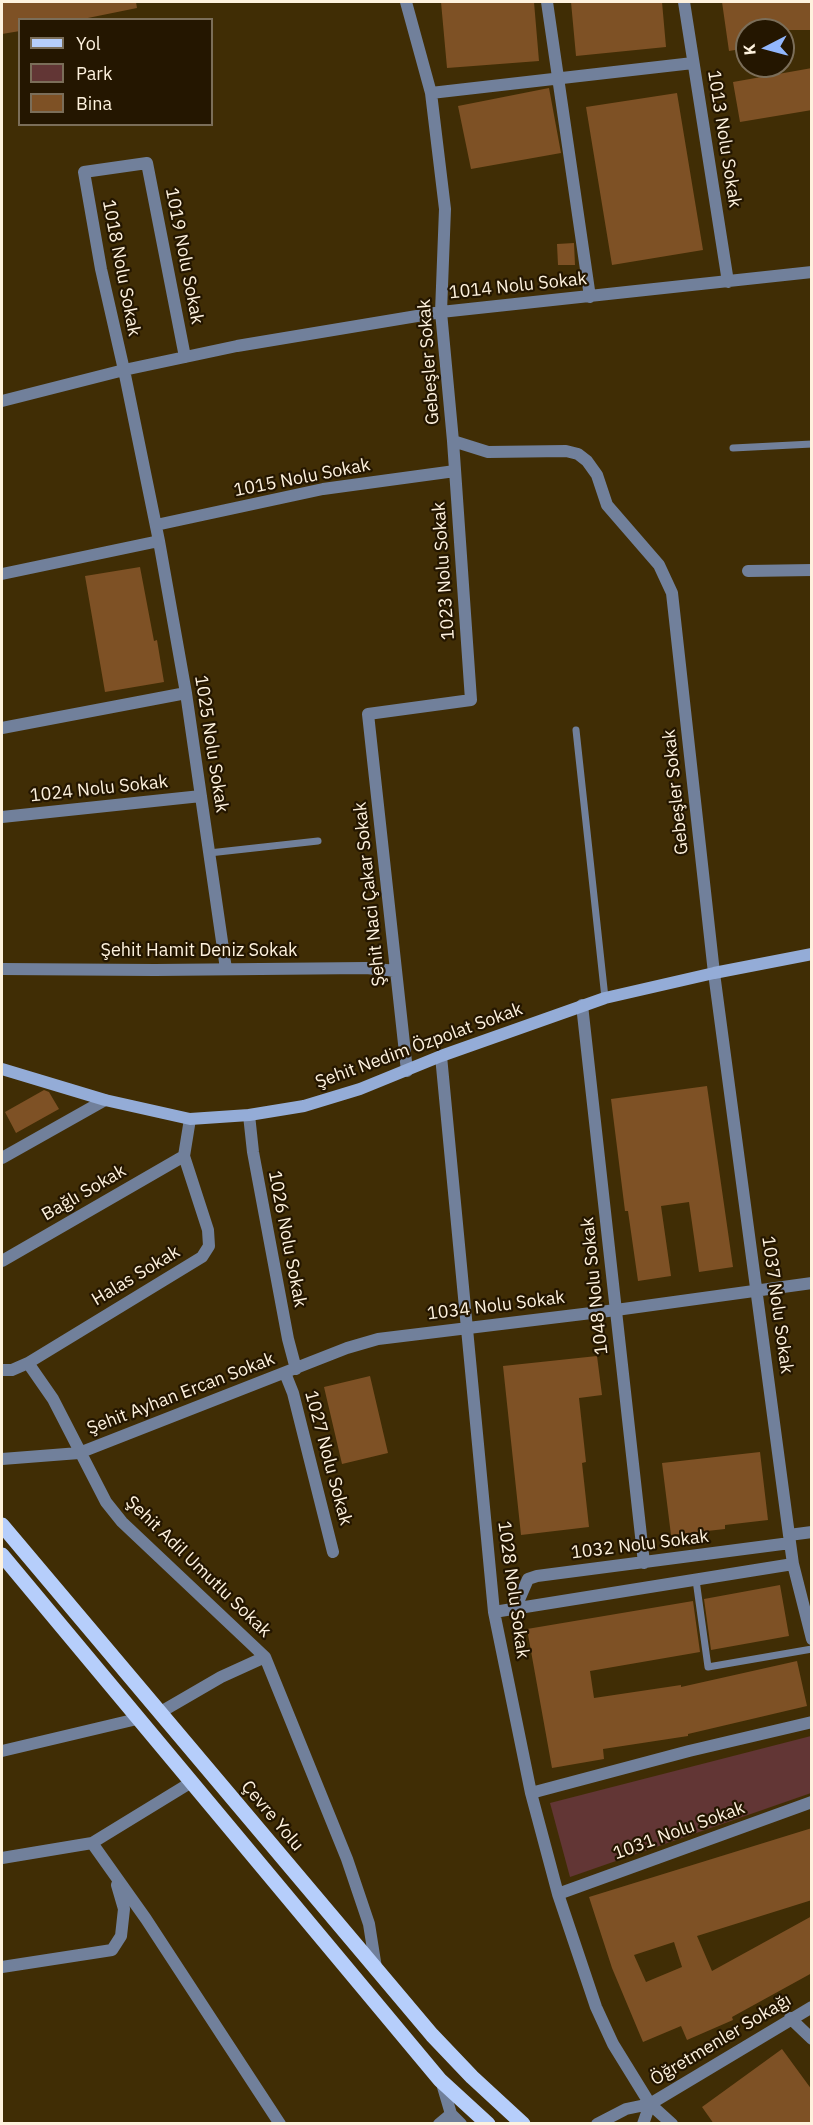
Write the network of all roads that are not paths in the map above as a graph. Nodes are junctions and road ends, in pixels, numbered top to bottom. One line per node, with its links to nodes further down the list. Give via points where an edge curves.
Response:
1 (406, 2): 6 (street, Gebeşler Sokak)
2 (548, 2): 5 (street)
3 (684, 2): 4 (street, 1013 Nolu Sokak)
4 (693, 63): 5 (street); 9 (street, 1013 Nolu Sokak)
5 (558, 78): 6 (street); 10 (street)
6 (431, 93): 11 (street, Gebeşler Sokak, via 445,209)
7 (147, 163): 12 (street, 1019 Nolu Sokak); 13 (street, 1018 Nolu Sokak, via 84,172)
8 (812, 272): 9 (street, 1014 Nolu Sokak)
9 (728, 282): 10 (street, 1014 Nolu Sokak)
10 (590, 297): 11 (street, 1014 Nolu Sokak)
11 (441, 312): 12 (street, 1014 Nolu Sokak); 15 (street, Gebeşler Sokak)
12 (185, 357): 13 (street, 1014 Nolu Sokak)
13 (124, 370): 14 (street, 1014 Nolu Sokak); 19 (street, 1018 Nolu Sokak)
14 (2, 401)
15 (453, 441): 18 (street, 1023 Nolu Sokak); 36 (street, Gebeşler Sokak, via 489,452 578,454 597,475 607,505 659,565 672,593)
16 (812, 444): 17 (lane)
17 (733, 448)
18 (455, 471): 19 (street, 1015 Nolu Sokak, via 323,489); 25 (street, 1023 Nolu Sokak, via 471,700)
19 (156, 525): 20 (street, 1025 Nolu Sokak)
20 (159, 540): 23 (street); 24 (street, 1025 Nolu Sokak)
21 (748, 570): 22 (street)
22 (812, 570)
23 (2, 574)
24 (186, 693): 26 (street); 28 (street, 1025 Nolu Sokak)
25 (368, 714): 35 (street, Şehit Naci Çakar Sokak)
26 (2, 728)
27 (576, 730): 37 (lane)
28 (201, 796): 29 (street, 1024 Nolu Sokak); 31 (street, 1025 Nolu Sokak)
29 (2, 817)
30 (318, 841): 31 (lane)
31 (209, 853): 34 (street, 1025 Nolu Sokak)
32 (812, 954): 36 (street, Şehit Nedim Özpolat Sokak)
33 (2, 969): 34 (street, Şehit Hamit Deniz Sokak)
34 (225, 969): 35 (street, Şehit Hamit Deniz Sokak)
35 (396, 970): 41 (street, Şehit Naci Çakar Sokak)
36 (714, 973): 37 (street, Şehit Nedim Özpolat Sokak); 49 (street, 1037 Nolu Sokak)
37 (605, 998): 38 (street, Şehit Nedim Özpolat Sokak)
38 (582, 1005): 39 (street, Şehit Nedim Özpolat Sokak); 50 (street, 1048 Nolu Sokak)
39 (441, 1056): 41 (street, Şehit Nedim Özpolat Sokak); 51 (street, 1028 Nolu Sokak)
40 (2, 1069): 42 (street, Şehit Nedim Özpolat Sokak)
41 (407, 1071): 43 (street, Şehit Nedim Özpolat Sokak, via 304,1106)
42 (105, 1100): 44 (street, Şehit Nedim Özpolat Sokak); 46 (street)
43 (249, 1114): 44 (street, Şehit Nedim Özpolat Sokak); 54 (street, 1026 Nolu Sokak)
44 (190, 1119): 45 (street, Halas Sokak)
45 (184, 1156): 47 (street, Bağlı Sokak); 52 (street, Halas Sokak, via 208,1230 209,1246 202,1257)
46 (2, 1158)
47 (2, 1261)
48 (812, 1283): 49 (street, 1034 Nolu Sokak)
49 (757, 1290): 50 (street, 1034 Nolu Sokak); 59 (street, 1037 Nolu Sokak)
50 (616, 1310): 51 (street, 1034 Nolu Sokak); 62 (street, 1048 Nolu Sokak)
51 (467, 1327): 54 (street, 1034 Nolu Sokak, via 378,1339); 66 (street, 1028 Nolu Sokak)
52 (28, 1363): 53 (street); 55 (street, Şehit Adil Umutlu Sokak, via 53,1399)
53 (2, 1370)
54 (291, 1371): 55 (street, Şehit Ayhan Ercan Sokak); 60 (street, 1027 Nolu Sokak, via 293,1393)
55 (79, 1453): 56 (street, Şehit Ayhan Ercan Sokak); 69 (street, Şehit Adil Umutlu Sokak, via 106,1502 122,1522)
56 (2, 1459)
57 (2, 1525): 70 (main road, Çevre Yolu)
58 (812, 1532): 59 (street, 1032 Nolu Sokak)
59 (789, 1539): 62 (street, 1032 Nolu Sokak); 63 (street, 1037 Nolu Sokak)
60 (333, 1552)
61 (2, 1555): 71 (main road)
62 (644, 1563): 65 (street, 1032 Nolu Sokak, via 528,1579)
63 (793, 1564): 64 (street); 67 (street, 1037 Nolu Sokak)
64 (696, 1580): 65 (street); 68 (lane, via 708,1667)
65 (515, 1609): 66 (street)
66 (494, 1612): 75 (street, 1028 Nolu Sokak)
67 (812, 1639)
68 (812, 1649)
69 (265, 1657): 70 (street); 81 (street, Şehit Adil Umutlu Sokak, via 347,1860 369,1924)
70 (159, 1713): 81 (main road, Çevre Yolu)
71 (137, 1719): 73 (street); 74 (main road)
72 (812, 1722): 75 (street)
73 (2, 1751)
74 (190, 1783): 77 (street); 85 (main road)
75 (531, 1793): 79 (street, 1028 Nolu Sokak)
76 (812, 1802): 79 (street, 1031 Nolu Sokak)
77 (92, 1842): 78 (street); 80 (street, via 120,1891 124,1909 117,1946 112,1950); 88 (street)
78 (2, 1858)
79 (558, 1894): 86 (street, 1028 Nolu Sokak, via 596,2007 613,2044)
80 (2, 1967)
81 (376, 1969): 92 (main road, Çevre Yolu, via 452,2057)
82 (812, 2007): 83 (street, Öğretmenler Sokağı)
83 (790, 2018): 84 (street); 86 (street, Öğretmenler Sokağı)
84 (812, 2039)
85 (440, 2080): 87 (street); 91 (main road)
86 (650, 2104): 93 (street, Öğretmenler Sokağı, via 626,2109); 94 (street, Öğretmenler Sokağı); 95 (street, 1028 Nolu Sokak)
87 (451, 2114): 89 (street); 90 (street)
88 (280, 2124)
89 (440, 2124)
90 (461, 2124)
91 (488, 2124)
92 (523, 2124)
93 (597, 2124)
94 (643, 2124)
95 (672, 2124)

